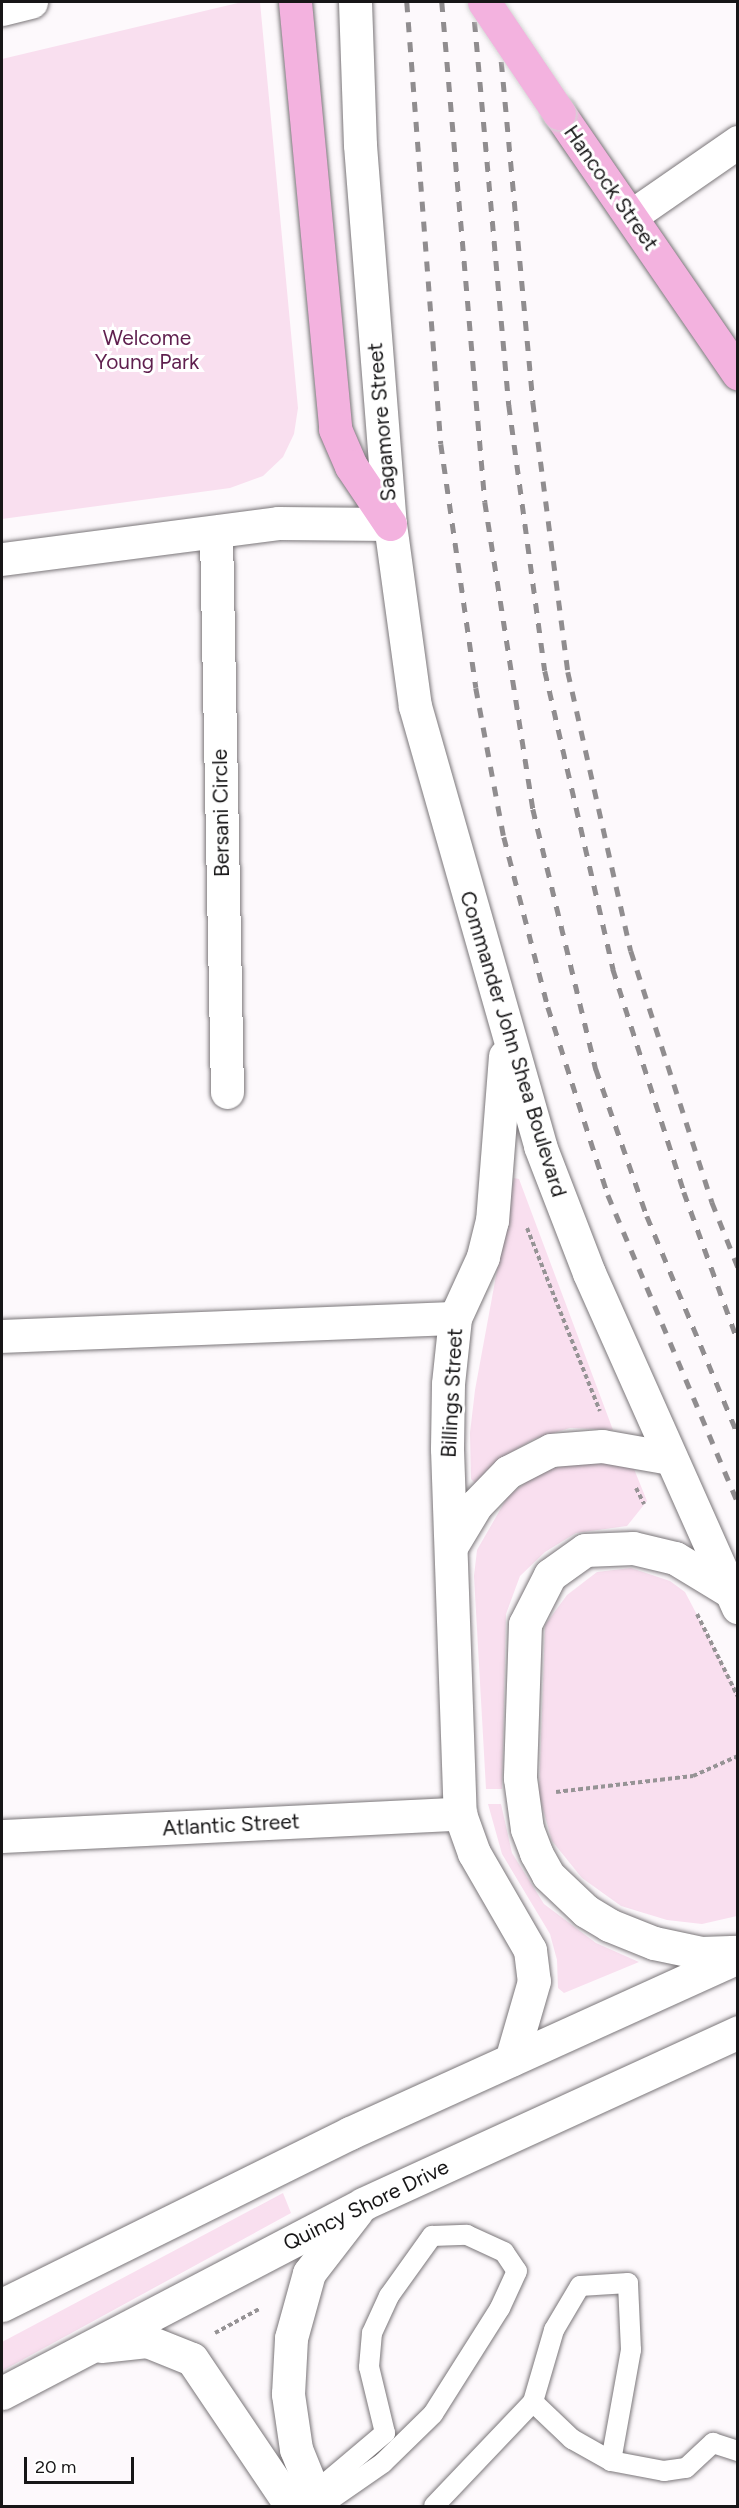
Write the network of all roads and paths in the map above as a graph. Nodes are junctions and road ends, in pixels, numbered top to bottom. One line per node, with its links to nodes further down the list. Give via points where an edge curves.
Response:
1 (31, 2): 5 (street)
2 (295, 2): 9 (main road, via 335,429 351,466)
3 (356, 2): 9 (street, Sagamore Street, via 360,145)
4 (484, 2): 7 (main road, Hancock Street, bridge)
5 (2, 9)
6 (738, 142): 7 (street)
7 (631, 216): 8 (main road, Hancock Street)
8 (738, 373)
9 (390, 524): 10 (street, Sagamore Street, via 278,524); 12 (street, Commander John Shea Boulevard, via 415,706)
10 (216, 534): 11 (street, Sagamore Street); 13 (street, Bersani Circle)
11 (2, 559)
12 (506, 1031): 15 (street, via 492,1220 483,1257); 18 (street, Commander John Shea Boulevard, via 540,1146 589,1273)
13 (227, 1092)
14 (522, 1216): 17 (path)
15 (455, 1318): 16 (street, Billings Street); 19 (street, Billings Street, via 447,1449)
16 (2, 1336)
17 (604, 1423)
18 (670, 1458): 19 (street, via 602,1446 551,1450 508,1472 476,1505); 20 (street, Commander John Shea Boulevard)
19 (452, 1545): 25 (street, Billings Street)
20 (733, 1599): 27 (street, via 675,1558 633,1548 585,1550 550,1575 525,1624 520,1778 527,1829 536,1854 548,1875 586,1911 631,1936 662,1945 701,1953)
21 (692, 1602): 22 (path)
22 (738, 1697)
23 (738, 1756): 24 (path, via 693,1776)
24 (549, 1793)
25 (460, 1814): 26 (street, Atlantic Street); 30 (street, Billings Street, via 474,1853 530,1950 534,1981)
26 (2, 1836)
27 (738, 1952)
28 (738, 1957): 30 (street)
29 (738, 2032): 31 (street, Quincy Shore Drive)
30 (511, 2060): 32 (street, via 319,2147)
31 (363, 2204): 35 (street, Quincy Shore Drive); 40 (street, via 309,2273 291,2338 288,2394 296,2449)
32 (2, 2305)
33 (263, 2307): 34 (path)
34 (208, 2337)
35 (81, 2349): 36 (street, Quincy Shore Drive); 40 (street, via 147,2341 192,2359)
36 (2, 2393)
37 (533, 2402): 39 (lane, via 572,2439); 39 (lane, via 555,2330 580,2286 628,2283 631,2350); 41 (lane)
38 (738, 2451): 39 (lane, via 713,2444 686,2468 664,2471)
39 (611, 2461)
40 (311, 2503): 40 (lane, via 383,2463 433,2414 500,2308 517,2271 504,2252 467,2235 432,2236 389,2296 372,2333 369,2367 385,2433)
41 (434, 2506)

